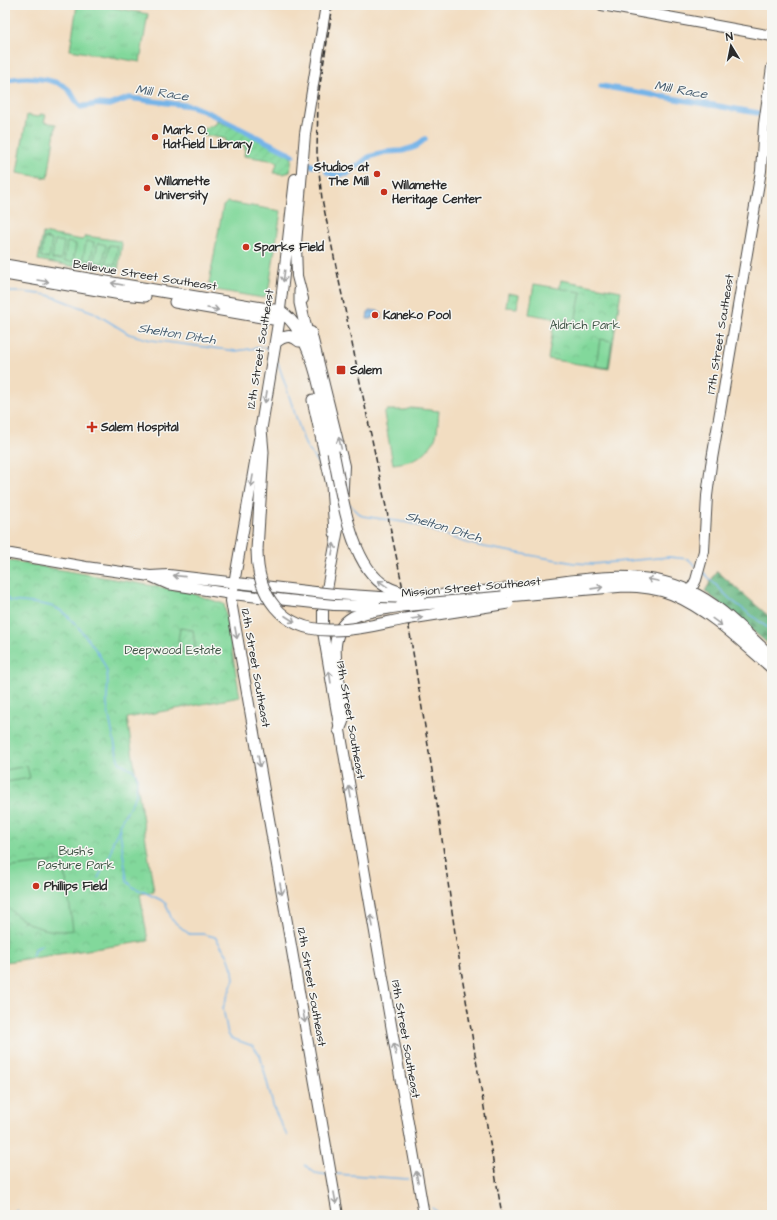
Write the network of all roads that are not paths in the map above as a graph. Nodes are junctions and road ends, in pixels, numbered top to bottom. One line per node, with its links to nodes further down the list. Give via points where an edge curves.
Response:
1 (320, 5): 6 (main road, 12th Street Southeast, via 299,132)
2 (326, 5): 7 (main road, via 305,134)
3 (602, 5): 4 (main road)
4 (772, 36)
5 (772, 67): 24 (main road, 17th Street Southeast, via 761,171 711,465 704,551 696,580)
6 (289, 240): 7 (main road, via 292,261); 11 (main road, 12th Street Southeast, one-way to 11)
7 (295, 262): 10 (main road)
8 (5, 265): 11 (highway, Bellevue Street Southeast, one-way to 8)
9 (5, 274): 11 (highway, Bellevue Street Southeast, one-way to 11, via 121,294)
10 (300, 293): 11 (highway, via 296,306); 14 (highway); 17 (main road, one-way to 10, bridge, via 344,482 344,466)
11 (282, 315): 12 (highway); 13 (highway, 12th Street Southeast)
12 (299, 336): 13 (highway, via 287,336); 14 (highway); 16 (highway)
13 (275, 342): 15 (highway, 12th Street Southeast, one-way to 15)
14 (311, 356): 16 (highway)
15 (261, 429): 21 (main road, 12th Street Southeast, one-way to 21); 23 (highway, one-way to 23, bridge, via 263,452 257,550 262,583 271,602 283,615 307,627 343,629)
16 (330, 455): 17 (highway); 25 (highway, one-way to 16, bridge, via 388,587 374,577 363,564 351,532)
17 (338, 506): 18 (highway)
18 (335, 533): 29 (main road, 13th Street Southeast, one-way to 18, via 322,623)
19 (5, 553): 20 (main road, Mission Street Southeast)
20 (150, 576): 21 (main road, Mission Street Southeast, one-way to 20, via 169,575); 22 (main road, Mission Street Southeast, via 168,584)
21 (234, 582): 22 (main road, 12th Street Southeast); 26 (main road, Mission Street Southeast, bridge, via 335,594)
22 (232, 594): 26 (main road, Mission Street Southeast, bridge, via 334,605); 30 (main road, 12th Street Southeast, one-way to 30, via 232,612)
23 (506, 596): 24 (highway, Mission Street Southeast, one-way to 24, via 639,586); 24 (highway, Mission Street Southeast, one-way to 23, via 669,583 632,577 583,580); 25 (highway, Mission Street Southeast); 26 (highway, Mission Street Southeast, bridge, via 401,606)
24 (687, 596): 27 (highway, Mission Street Southeast, via 716,608); 28 (highway, Mission Street Southeast, one-way to 28)
25 (419, 597): 26 (main road, Mission Street Southeast, bridge)
26 (381, 605): 29 (highway, Mission Street Southeast, via 357,616 342,628 337,636 335,644 344,716)
27 (772, 657)
28 (772, 668)
29 (339, 730): 31 (main road, 13th Street Southeast, one-way to 29)
30 (338, 1215)
31 (424, 1215)

